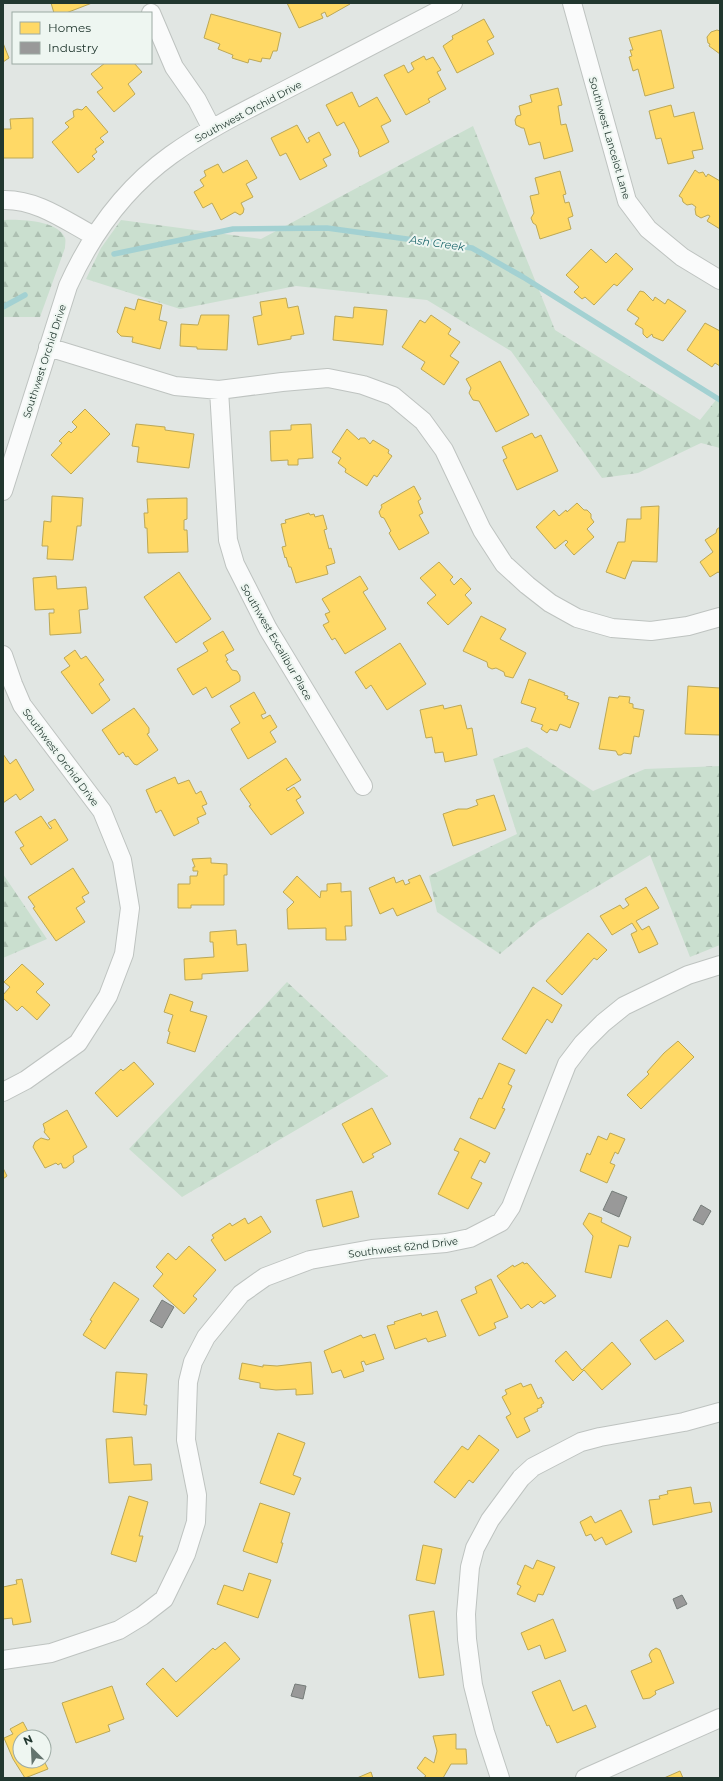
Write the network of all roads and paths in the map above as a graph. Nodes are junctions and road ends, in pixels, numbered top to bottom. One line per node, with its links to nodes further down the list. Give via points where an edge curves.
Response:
1 (453, 3): 4 (street, Southwest Orchid Drive)
2 (572, 3): 7 (street, Southwest Lancelot Lane, via 627,201 648,229 682,257)
3 (152, 15): 4 (street, via 174,67 197,100)
4 (212, 128): 6 (street, Southwest Orchid Drive, via 146,175 114,208)
5 (3, 200): 6 (street, via 29,203 48,210)
6 (94, 236): 8 (street, Southwest Orchid Drive, via 68,286)
7 (720, 280)
8 (48, 347): 9 (street, via 175,386); 10 (street, Southwest Orchid Drive)
9 (219, 390): 11 (street, via 328,378 363,385 393,396 423,421 444,450 482,530 504,564 550,603 577,618 612,628 651,631 688,626); 13 (street, Southwest Excalibur Place, via 228,540 235,564 268,629)
10 (3, 492)
11 (720, 617)
12 (3, 655): 15 (street, Southwest Orchid Drive, via 22,705 102,811 122,860 130,908 124,954 108,996 78,1043 26,1080)
13 (363, 786)
14 (720, 966): 17 (street, Southwest 62nd Drive, via 688,975 624,1006 583,1043 567,1064 511,1207 501,1222 470,1238 446,1244 372,1249 310,1260 265,1277 241,1294 206,1337 193,1362 188,1382 186,1440 197,1495 196,1522 186,1554 164,1599 119,1630 51,1653)
15 (3, 1092)
16 (720, 1412): 19 (street, via 684,1422 581,1442 534,1467 521,1478 490,1520 474,1548 466,1614 473,1685 484,1732)
17 (3, 1660)
18 (720, 1718): 20 (street)
19 (500, 1778)
20 (585, 1778)

